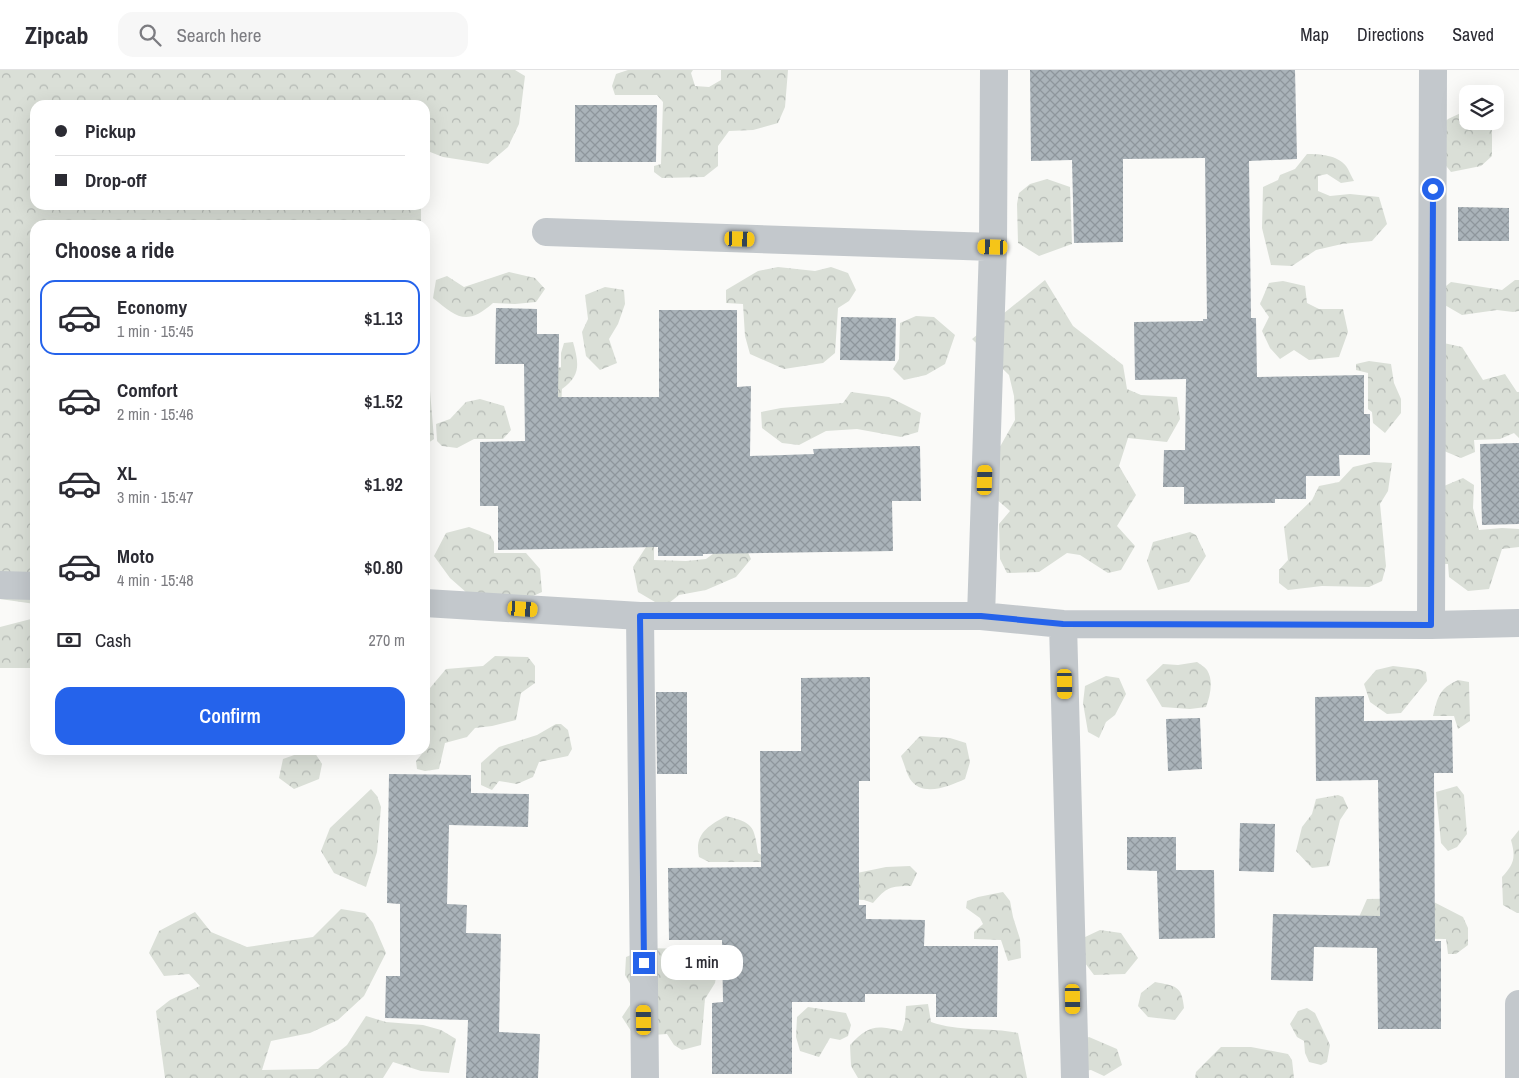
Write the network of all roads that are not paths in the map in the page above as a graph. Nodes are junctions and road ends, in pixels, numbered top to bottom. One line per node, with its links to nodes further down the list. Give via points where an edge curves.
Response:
1 (994, 70): 4 (street)
2 (1433, 70): 12 (street)
3 (546, 232): 4 (street)
4 (993, 247): 9 (street)
5 (0, 585): 6 (street)
6 (30, 586)
7 (430, 603): 8 (street)
8 (640, 616): 9 (street); 14 (street)
9 (981, 616): 11 (street)
10 (1519, 623): 12 (street)
11 (1063, 624): 12 (street); 15 (street)
12 (1431, 625)
13 (1519, 1004): 16 (street)
14 (645, 1078)
15 (1075, 1078)
16 (1518, 1078)

